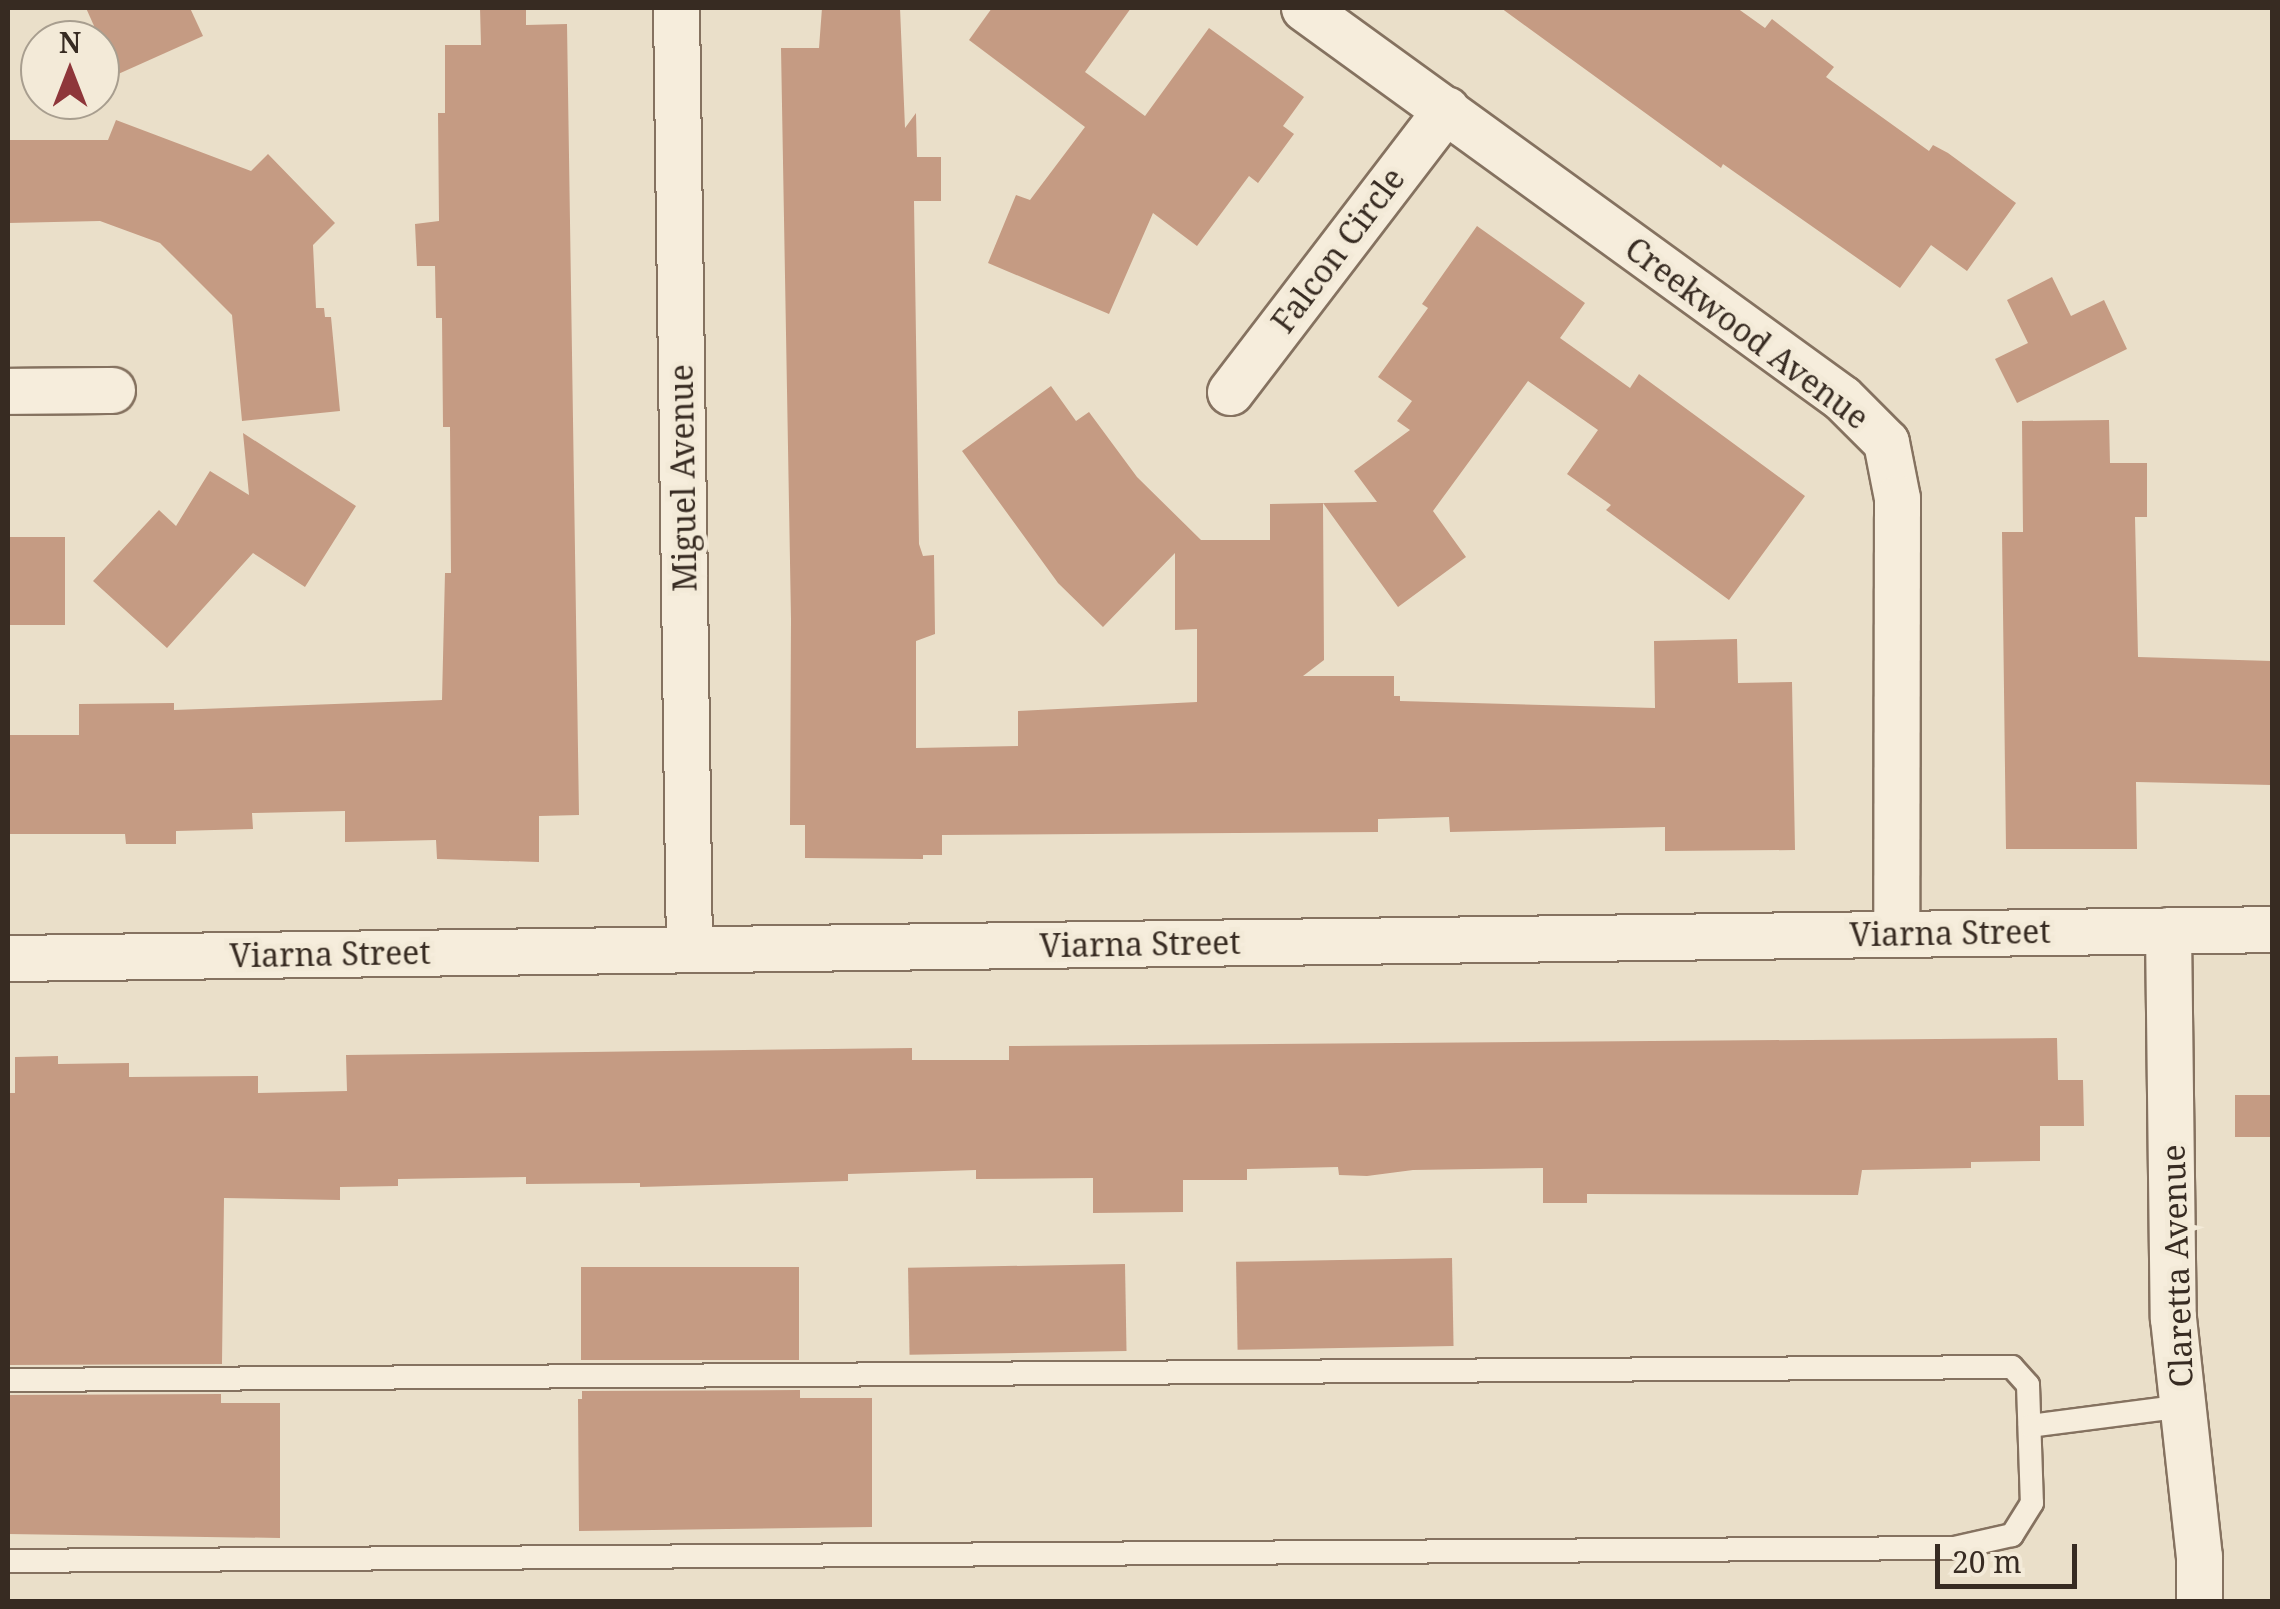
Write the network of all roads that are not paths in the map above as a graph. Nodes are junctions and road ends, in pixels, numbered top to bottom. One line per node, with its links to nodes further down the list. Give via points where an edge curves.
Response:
1 (676, 8): 10 (street, Miguel Avenue)
2 (1304, 8): 3 (street, Creekwood Avenue)
3 (1446, 109): 6 (street, Falcon Circle); 9 (street, Creekwood Avenue, via 1842,398 1886,442 1897,498)
4 (112, 390): 5 (street)
5 (8, 392)
6 (1230, 392)
7 (2272, 929): 8 (street, Viarna Street)
8 (2168, 930): 9 (street, Viarna Street); 13 (street, Claretta Avenue, via 2173,1318)
9 (1896, 934): 10 (street, Viarna Street)
10 (689, 949): 11 (street, Viarna Street)
11 (8, 958)
12 (8, 1380): 14 (lane, via 2012,1367 2028,1385)
13 (2183, 1406): 14 (lane); 16 (street, Claretta Avenue)
14 (2030, 1426): 15 (lane, via 2032,1503 2012,1535 1955,1548)
15 (8, 1561)
16 (2200, 1602)

